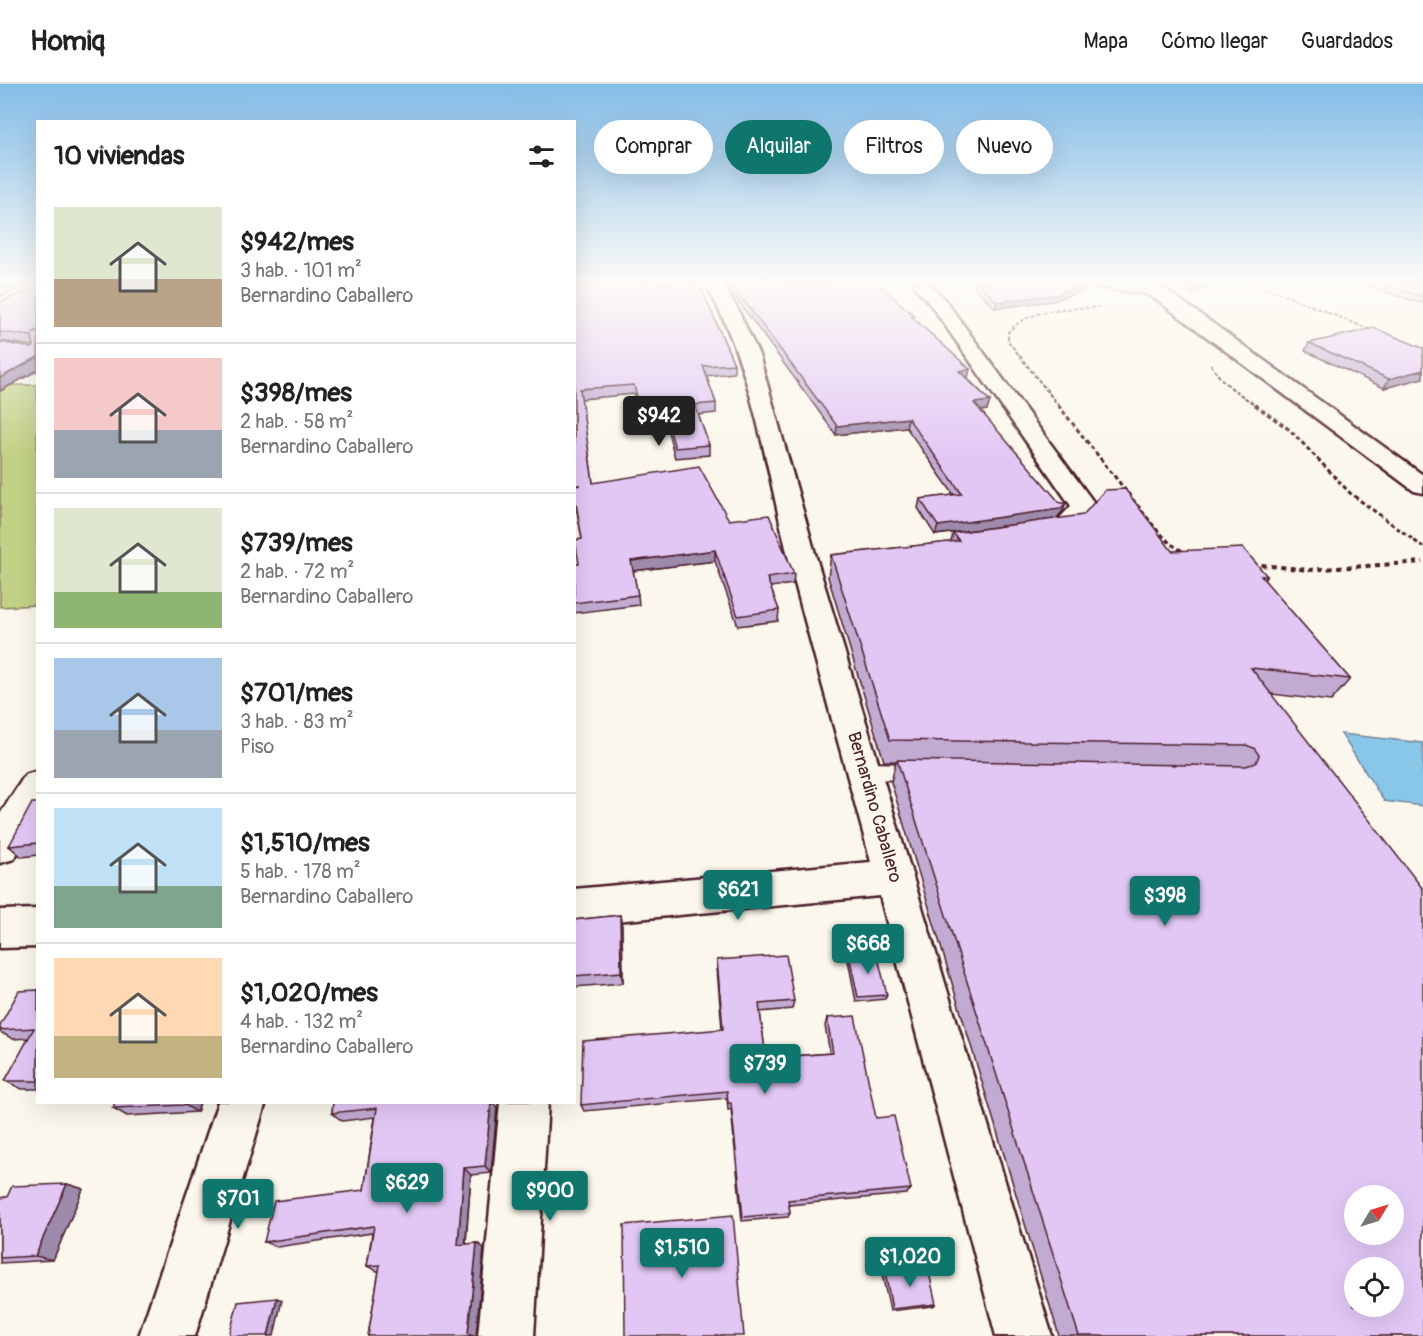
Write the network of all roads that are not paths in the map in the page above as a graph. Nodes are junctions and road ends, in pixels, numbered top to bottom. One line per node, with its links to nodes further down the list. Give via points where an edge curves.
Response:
1 (743, 341): 6 (street, Bernardino Caballero, via 815,562)
2 (966, 341): 5 (street, via 1084,507 1065,528)
3 (1225, 341): 4 (street)
4 (1423, 486)
5 (1011, 536)
6 (864, 771): 7 (lane); 10 (street, Bernardino Caballero)
7 (934, 772)
8 (36, 788): 9 (street)
9 (0, 847)
10 (895, 877): 11 (street); 18 (street, Bernardino Caballero)
11 (576, 908)
12 (36, 928): 13 (street)
13 (0, 929)
14 (241, 1104): 16 (street)
15 (524, 1104): 17 (street)
16 (167, 1336)
17 (506, 1336)
18 (1024, 1336)

